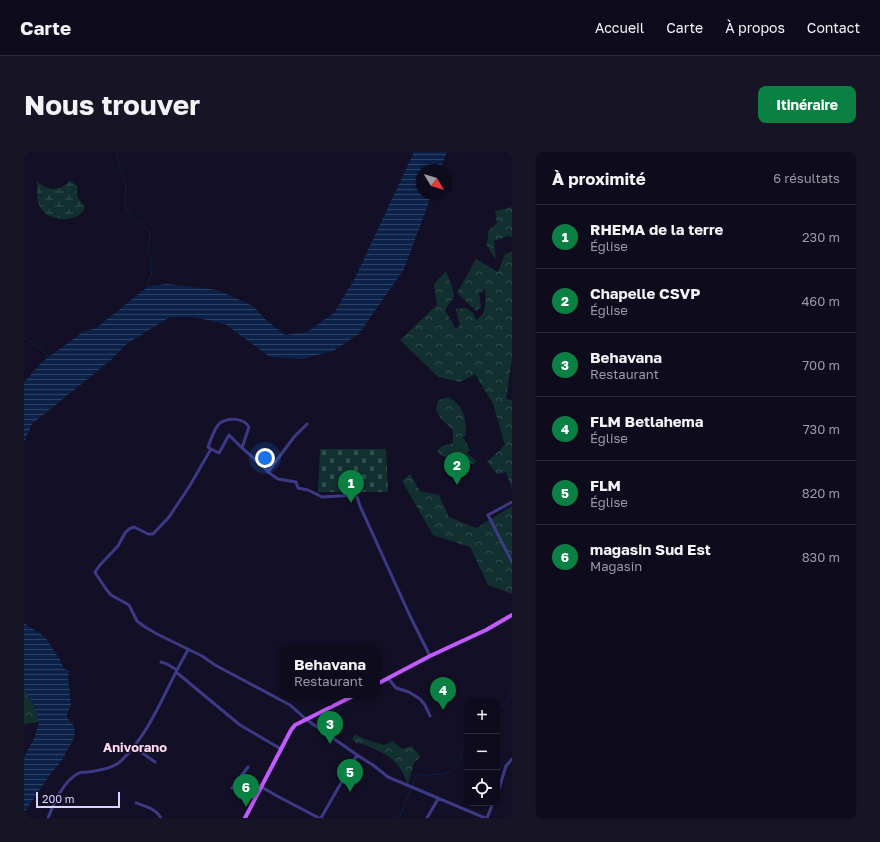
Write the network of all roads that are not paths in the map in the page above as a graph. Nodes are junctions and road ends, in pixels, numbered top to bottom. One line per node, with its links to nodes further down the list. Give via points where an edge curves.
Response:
1 (307, 424): 4 (street)
2 (242, 448): 3 (street, via 229,435 219,453); 3 (street, via 249,427 240,419 220,424 208,447); 4 (street)
3 (211, 449): 8 (street, via 169,517 154,534 134,527 129,529 96,572 106,589 129,605 137,620)
4 (268, 472): 9 (street, via 278,479 296,482 298,488 322,497 357,497)
5 (512, 502): 6 (street, via 488,514)
6 (512, 562)
7 (512, 615): 9 (main road)
8 (188, 650): 11 (street); 16 (street, via 290,705)
9 (430, 656): 12 (main road)
10 (161, 662): 11 (street)
11 (177, 671): 17 (street, via 159,707); 18 (street, via 240,725)
12 (388, 678): 13 (main road); 15 (street, via 396,688 420,699)
13 (380, 682)
14 (349, 698): 16 (main road)
15 (430, 716)
16 (307, 720): 18 (main road, via 295,725); 19 (street)
17 (134, 747): 21 (street); 30 (street, via 120,762 109,768 79,773 67,782)
18 (281, 749): 25 (main road)
19 (357, 755): 27 (street, via 388,777); 33 (street)
20 (512, 759): 24 (street, via 506,766)
21 (155, 762)
22 (248, 767): 23 (street)
23 (242, 776): 25 (street); 26 (street)
24 (500, 785)
25 (262, 787): 32 (main road); 33 (street)
26 (232, 788)
27 (438, 799): 34 (street); 35 (street)
28 (136, 803): 31 (street, via 152,809)
29 (492, 806): 35 (street)
30 (48, 818)
31 (161, 818)
32 (245, 818)
33 (320, 818)
34 (427, 818)
35 (486, 818)

